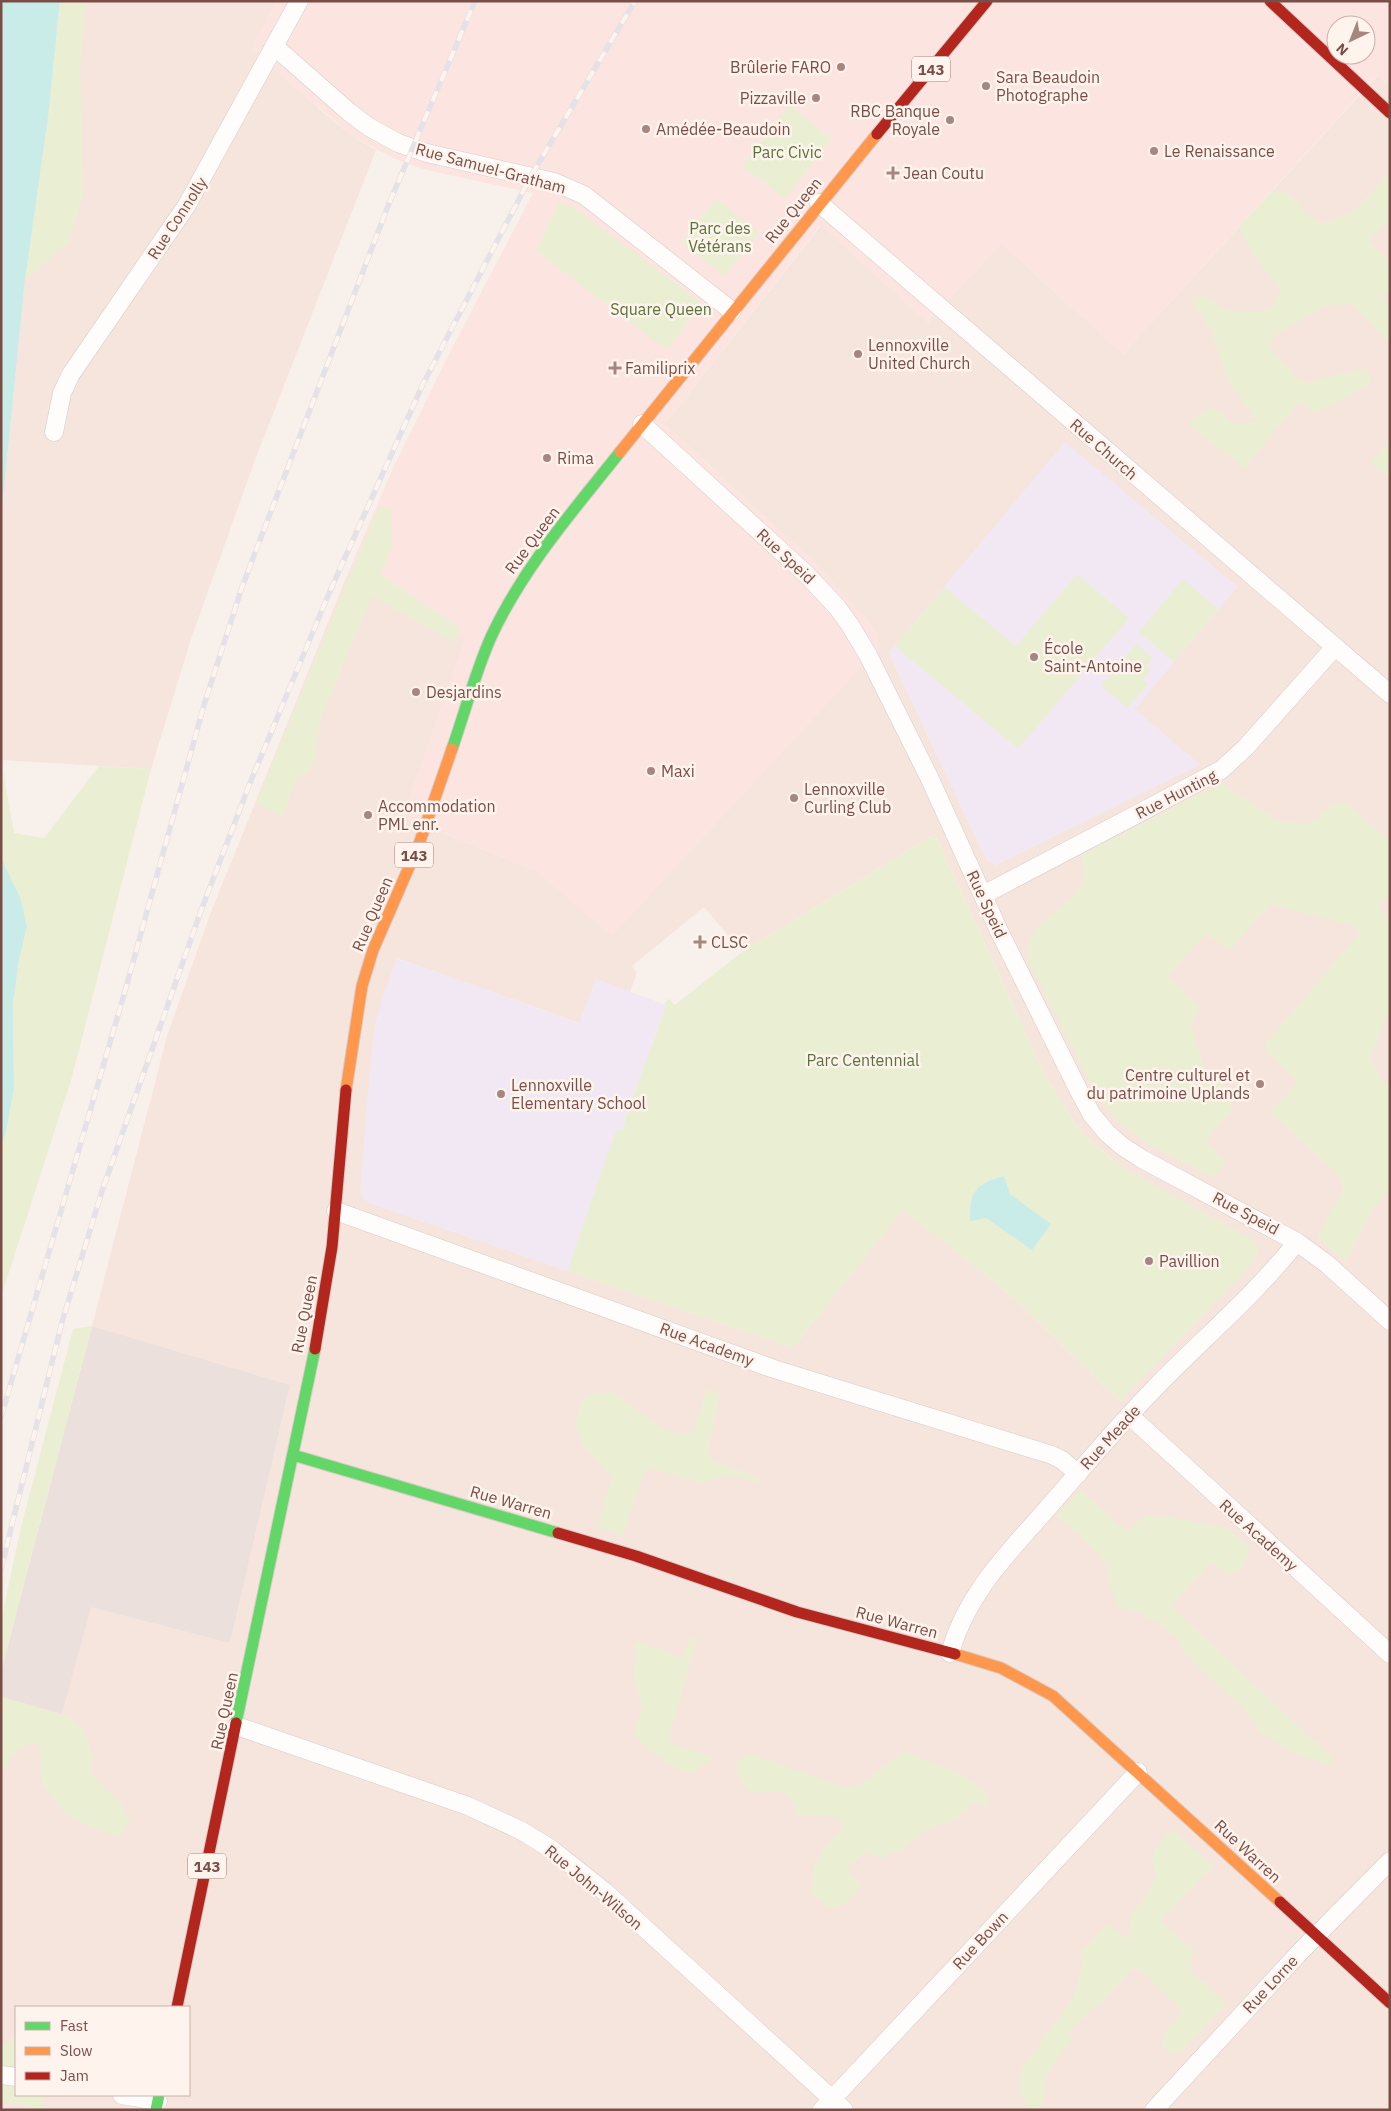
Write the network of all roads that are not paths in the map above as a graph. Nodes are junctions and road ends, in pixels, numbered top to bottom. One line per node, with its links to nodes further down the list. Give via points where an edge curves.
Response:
1 (299, 1): 4 (street, Rue Connolly)
2 (988, 1): 6 (main road, Rue Queen / 143)
3 (1270, 1): 5 (main road)
4 (274, 46): 7 (street, Rue Samuel-Gratham, via 349,112 398,143 427,153 554,182 584,195); 9 (street, Rue Connolly, via 187,205 71,374 62,393)
5 (1390, 113)
6 (819, 204): 7 (main road, Rue Queen / 143); 10 (street, Rue Church)
7 (732, 311): 8 (main road, Rue Queen / 143)
8 (642, 424): 12 (street, Rue Speid, via 792,561 837,607 868,655); 13 (main road, Rue Queen / 143, via 532,565 491,638 418,844 373,950 362,986 348,1066)
9 (54, 432)
10 (1334, 648): 11 (street, Rue Church); 12 (street, Rue Hunting, via 1222,770)
11 (1390, 694)
12 (983, 895): 14 (street, Rue Speid, via 1080,1093 1107,1133 1142,1159)
13 (336, 1211): 17 (main road, Rue Queen / 143, via 322,1315); 18 (street, Rue Academy, via 774,1369 1052,1455)
14 (1297, 1242): 15 (street, Rue Speid); 16 (street, Rue Meade)
15 (1390, 1321)
16 (1129, 1415): 18 (street, Rue Meade); 20 (street, Rue Academy)
17 (293, 1455): 19 (main road, Rue Warren, via 627,1554 797,1612); 21 (main road, Rue Queen / 143)
18 (1078, 1474): 19 (street, Rue Meade, via 982,1585 963,1617)
19 (950, 1653): 22 (main road, Rue Warren, via 1000,1668 1041,1689)
20 (1390, 1654)
21 (237, 1726): 26 (main road, Rue Queen / 143); 31 (street, Rue John-Wilson, via 468,1806 522,1831 604,1891)
22 (1138, 1772): 24 (main road, Rue Warren); 31 (street, Rue Bown)
23 (1390, 1861): 24 (street, Rue Lorne)
24 (1316, 1936): 25 (main road, Rue Warren); 32 (street, Rue Lorne)
25 (1390, 2003)
26 (177, 2006)
27 (1, 2075): 28 (street)
28 (15, 2077)
29 (127, 2096): 30 (street)
30 (158, 2102)
31 (833, 2106)
32 (1154, 2110)

